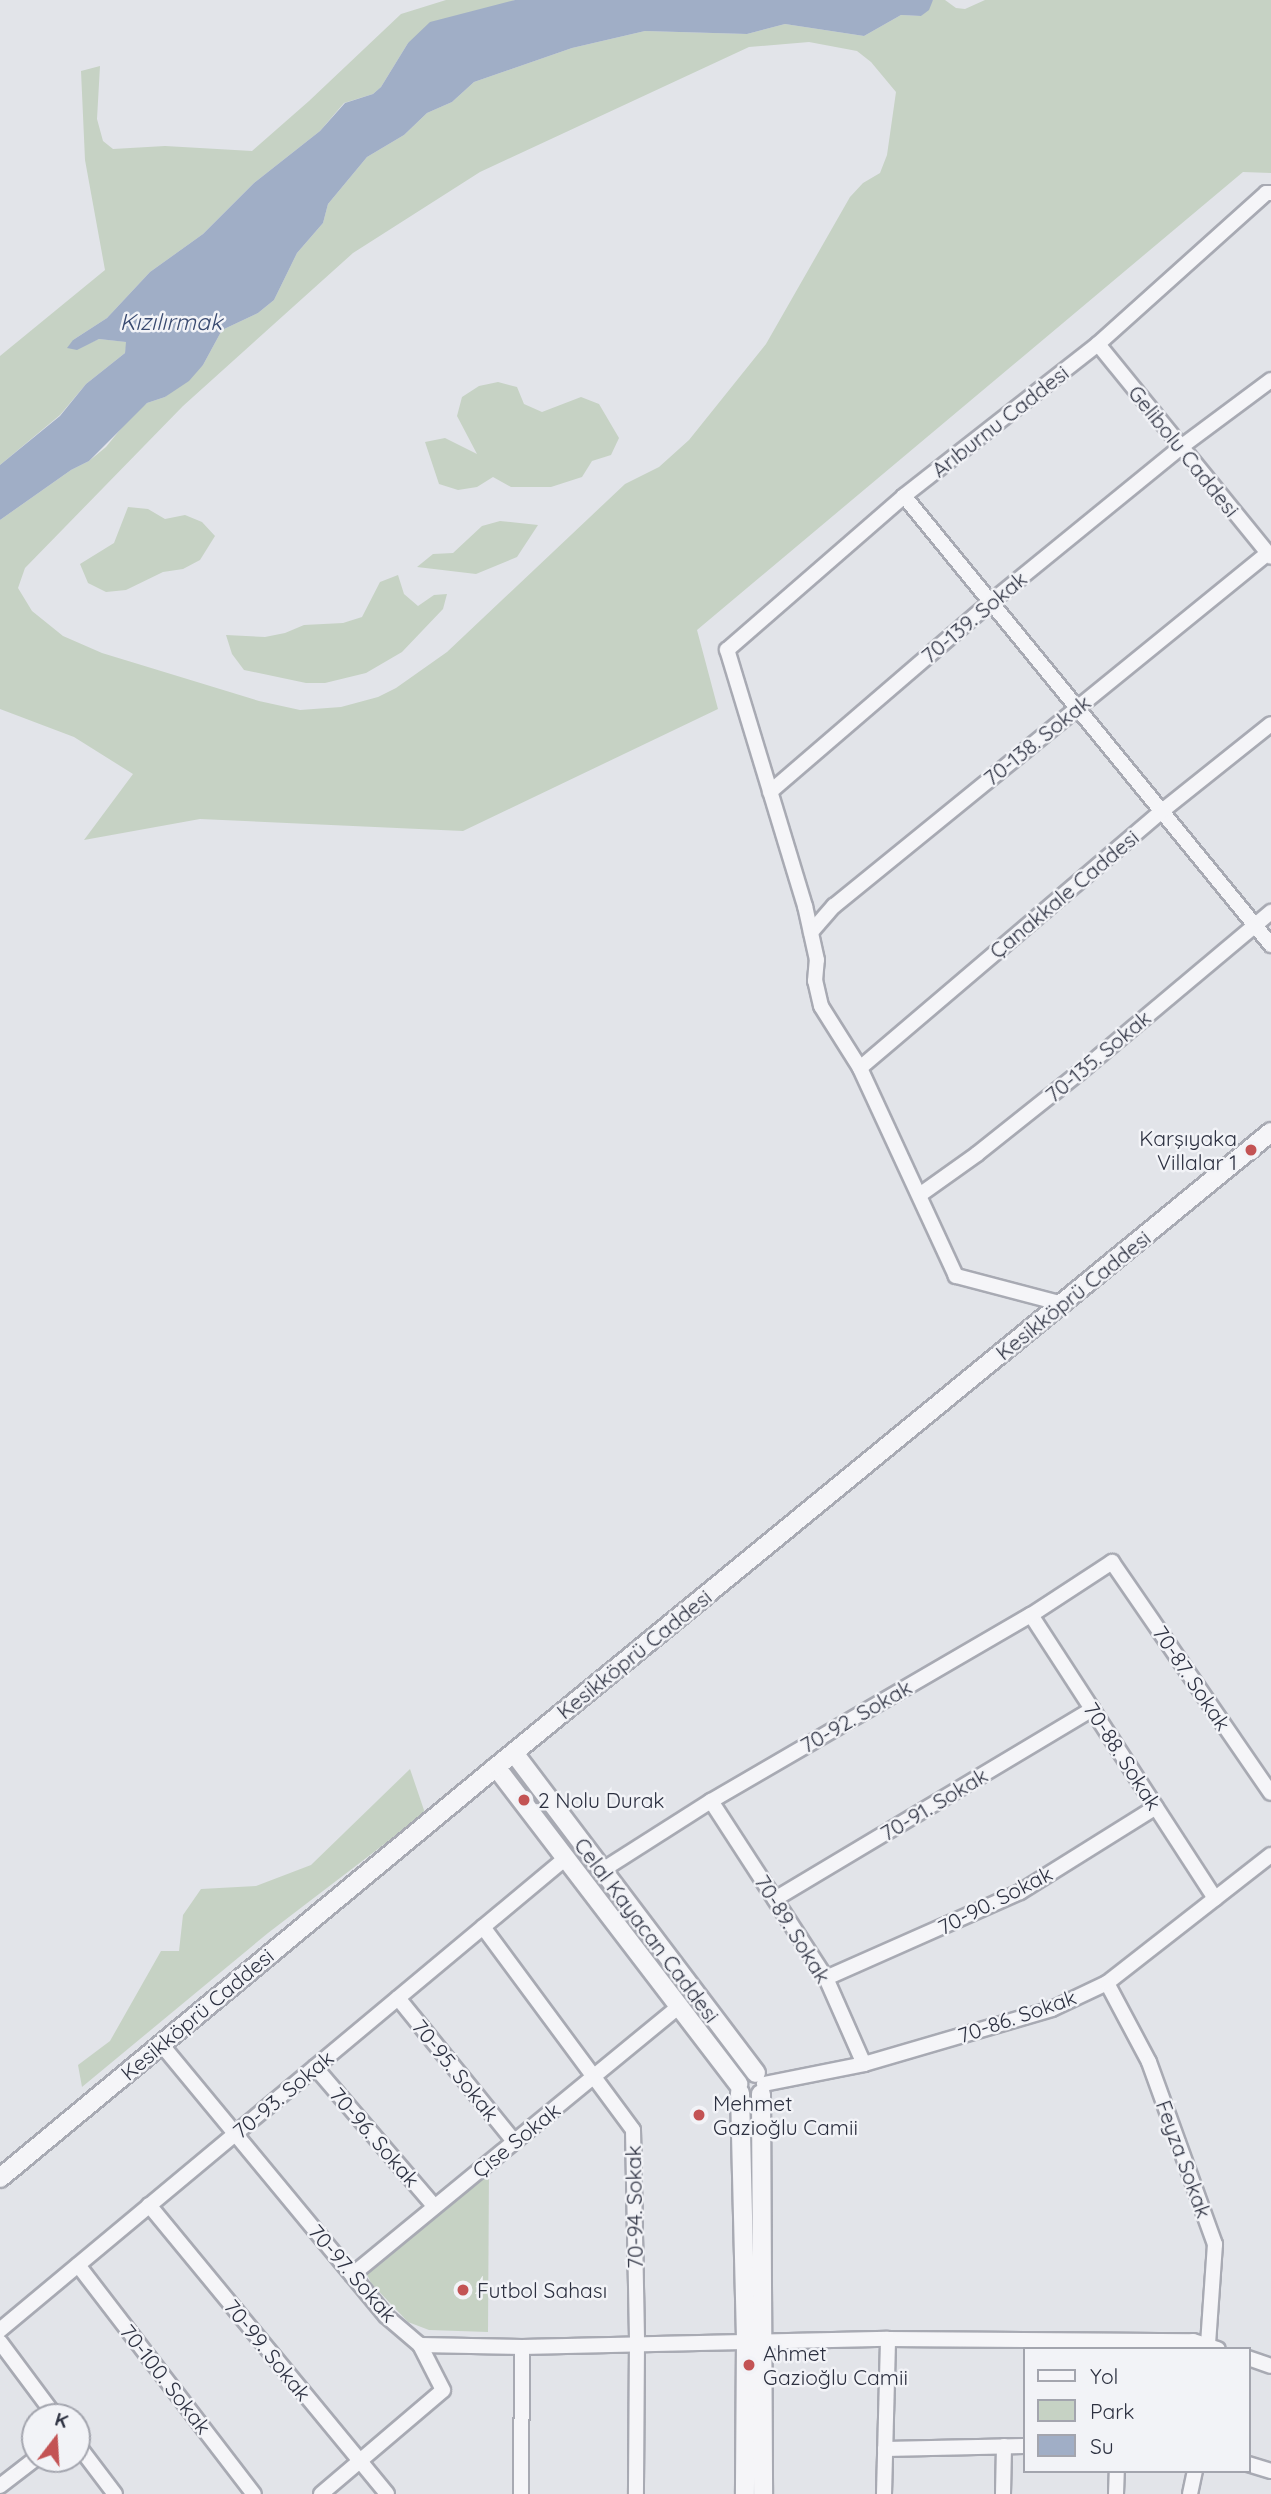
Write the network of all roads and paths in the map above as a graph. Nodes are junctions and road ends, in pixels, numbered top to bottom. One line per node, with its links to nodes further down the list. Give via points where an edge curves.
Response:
1 (1271, 193): 2 (street, Arıburnu Caddesi)
2 (1098, 344): 4 (street, Gelibolu Caddesi); 5 (street, Arıburnu Caddesi)
3 (1271, 380): 4 (street, 70-139. Sokak)
4 (1181, 447): 6 (street, Gelibolu Caddesi); 7 (street, 70-139. Sokak)
5 (904, 496): 7 (street); 10 (street, Arıburnu Caddesi, via 727,650)
6 (1269, 555): 8 (street, 70-138. Sokak)
7 (991, 602): 8 (street); 10 (street, 70-139. Sokak)
8 (1076, 708): 11 (street); 14 (street, 70-138. Sokak, via 834,906)
9 (1271, 724): 11 (street, Çanakkale Caddesi)
10 (770, 792): 14 (street)
11 (1162, 811): 13 (street); 16 (street, Çanakkale Caddesi)
12 (1271, 912): 13 (street, 70-135. Sokak)
13 (1254, 926): 15 (street); 18 (street, 70-135. Sokak, via 1059,1089)
14 (811, 932): 16 (street, via 817,960 814,981 821,1006)
15 (1271, 945)
16 (860, 1068): 18 (street)
17 (1271, 1132): 19 (street, Kesikköprü Caddesi)
18 (920, 1194): 19 (street, via 956,1276)
19 (1063, 1304): 23 (street, Kesikköprü Caddesi)
20 (1112, 1562): 21 (street, 70-92. Sokak); 25 (street, 70-87. Sokak)
21 (1031, 1615): 22 (street, 70-88. Sokak); 26 (street, 70-92. Sokak)
22 (1092, 1709): 27 (street, 70-88. Sokak); 32 (street, 70-91. Sokak)
23 (514, 1752): 24 (street, Kesikköprü Caddesi); 30 (street, Celal Kayacan Caddesi)
24 (496, 1767): 29 (street, Celal Kayacan Caddesi); 38 (street, Kesikköprü Caddesi)
25 (1271, 1793)
26 (711, 1801): 30 (street, 70-92. Sokak); 32 (street, 70-89. Sokak)
27 (1156, 1807): 31 (street, 70-88. Sokak); 34 (street, 70-90. Sokak, via 1020,1892)
28 (1271, 1855): 31 (street, 70-86. Sokak)
29 (566, 1858): 33 (street, 70-93. Sokak); 37 (street, Celal Kayacan Caddesi)
30 (601, 1871): 42 (street, Celal Kayacan Caddesi)
31 (1215, 1898): 35 (street, 70-86. Sokak)
32 (775, 1899): 34 (street, 70-89. Sokak)
33 (484, 1927): 36 (street, 70-93. Sokak); 41 (street, 70-94. Sokak)
34 (826, 1978): 39 (street, 70-89. Sokak)
35 (1107, 1983): 39 (street, 70-86. Sokak, via 1052,2009); 59 (street, Feyza Sokak, via 1149,2062 1215,2244)
36 (398, 1998): 40 (street, 70-93. Sokak); 45 (street, 70-95. Sokak)
37 (680, 2007): 41 (street, Çise Sokak); 43 (street, Celal Kayacan Caddesi)
38 (161, 2044): 44 (street, 70-97. Sokak); 46 (street, Kesikköprü Caddesi)
39 (864, 2064): 42 (street, 70-86. Sokak)
40 (315, 2067): 44 (street, 70-93. Sokak); 48 (street, 70-96. Sokak)
41 (595, 2076): 45 (street, Çise Sokak); 55 (street, 70-94. Sokak, via 633,2130)
42 (761, 2084): 43 (street, via 743,2075); 53 (street)
43 (739, 2088): 53 (street)
44 (235, 2134): 47 (street, 70-93. Sokak); 50 (street, 70-97. Sokak)
45 (514, 2141): 48 (street, Çise Sokak)
46 (0, 2178)
47 (149, 2205): 49 (street, 70-93. Sokak); 67 (street, 70-99. Sokak)
48 (435, 2207): 50 (street, Çise Sokak)
49 (78, 2265): 51 (street, 70-93. Sokak); 75 (street, 70-100. Sokak)
50 (352, 2274): 57 (street, 70-97. Sokak, via 386,2316)
51 (0, 2330)
52 (888, 2339): 53 (street); 56 (street); 65 (street)
53 (756, 2341): 55 (street); 80 (street); 81 (street)
54 (0, 2342): 62 (street)
55 (637, 2342): 58 (street); 79 (street, 70-94. Sokak)
56 (1115, 2344): 59 (street, via 1193,2341)
57 (420, 2345): 58 (street); 67 (street, via 443,2390)
58 (522, 2347): 78 (street)
59 (1213, 2347)
60 (1250, 2359): 61 (street)
61 (1271, 2365)
62 (46, 2403)
63 (1004, 2446): 64 (street); 65 (street); 83 (street)
64 (1023, 2446)
65 (885, 2449): 82 (street)
66 (91, 2462): 74 (street)
67 (360, 2462): 76 (street); 77 (street, 70-99. Sokak)
68 (1250, 2465): 70 (street)
69 (21, 2470): 73 (street)
70 (1271, 2471)
71 (1117, 2473): 84 (street)
72 (1194, 2473): 85 (street)
73 (0, 2486)
74 (115, 2494)
75 (254, 2494)
76 (321, 2494)
77 (387, 2494)
78 (521, 2494)
79 (636, 2494)
80 (745, 2494)
81 (763, 2494)
82 (884, 2494)
83 (1003, 2494)
84 (1116, 2494)
85 (1189, 2494)

